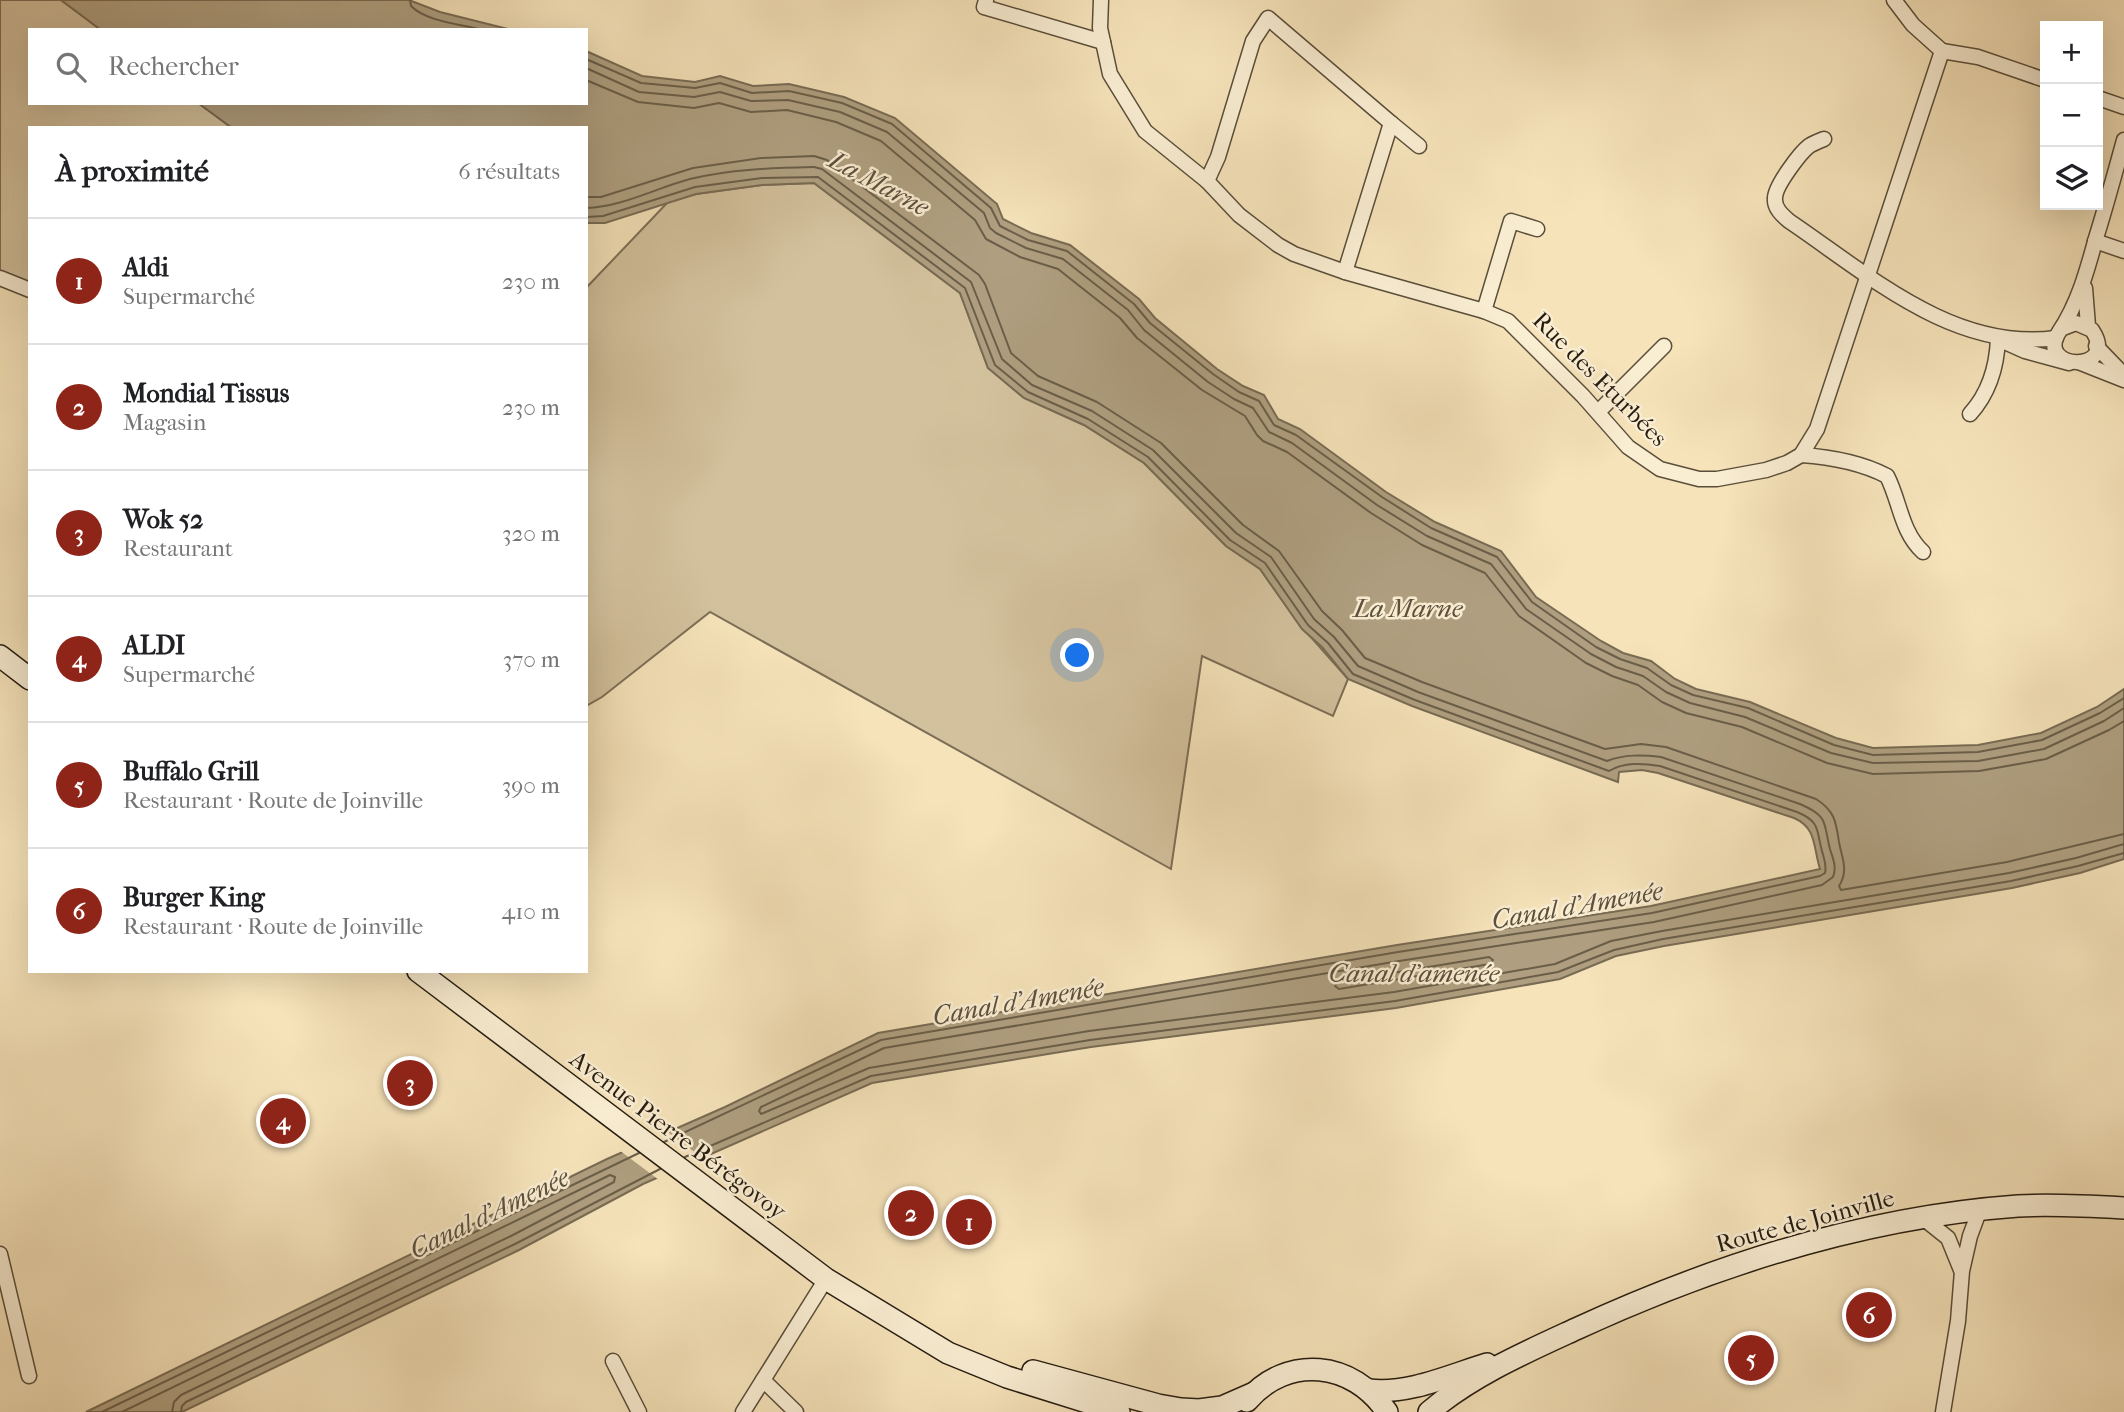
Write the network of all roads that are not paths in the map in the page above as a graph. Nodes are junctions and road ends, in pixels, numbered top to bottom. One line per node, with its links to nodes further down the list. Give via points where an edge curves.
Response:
1 (986, 0): 4 (street, via 984,7)
2 (1101, 0): 4 (street, Rue des Eturbées)
3 (1894, 0): 5 (street)
4 (1103, 42): 14 (street, Rue des Eturbées, via 1110,74 1145,131)
5 (1942, 51): 6 (street, via 1978,57); 19 (street)
6 (2040, 78)
7 (2103, 100): 8 (street)
8 (2124, 107)
9 (1391, 123): 12 (street); 14 (street, via 1268,18 1254,41); 18 (street)
10 (1824, 139): 19 (street, via 1811,144 1777,188 1776,207 1789,221)
11 (2124, 141): 13 (street)
12 (1419, 146)
13 (2120, 170): 16 (street)
14 (1207, 181): 18 (street, Rue des Eturbées, via 1238,215 1278,245)
15 (1537, 229): 23 (street, via 1511,221)
16 (2095, 241): 17 (street); 20 (street)
17 (2124, 251)
18 (1345, 272): 23 (street, Rue des Eturbées)
19 (1868, 274): 26 (street, via 1932,316); 33 (street, via 1817,429)
20 (2086, 276): 24 (street); 25 (street)
21 (0, 278): 22 (street)
22 (28, 289)
23 (1484, 312): 31 (street, Rue des Eturbées, via 1508,321)
24 (2088, 327): 25 (street, via 2076,323); 28 (street)
25 (2060, 333): 26 (street, via 2031,341); 29 (street, via 2059,354)
26 (1998, 338): 29 (street, via 2025,351); 32 (street, via 1988,388)
27 (1664, 346): 31 (street)
28 (2096, 346): 29 (street, via 2093,355); 30 (street)
29 (2076, 363): 30 (street)
30 (2124, 378)
31 (1598, 412): 33 (street, Rue des Eturbées, via 1646,461 1699,479 1766,470)
32 (1970, 414)
33 (1801, 454): 34 (street, via 1830,457 1886,476 1906,530)
34 (1923, 552)
35 (0, 656): 36 (main road)
36 (28, 677)
37 (421, 973): 43 (main road, Avenue Pierre Bérégovoy)
38 (2124, 1208): 39 (main road, Route de Joinville)
39 (1980, 1209): 40 (main road, Route de Joinville); 42 (street)
40 (1923, 1217): 42 (street, via 1948,1238); 45 (main road, Route de Joinville, via 1759,1256 1694,1278)
41 (0, 1254): 47 (street)
42 (1962, 1271): 58 (street)
43 (826, 1279): 44 (main road, Avenue Pierre Bérégovoy); 48 (street)
44 (914, 1331): 50 (main road, via 1157,1405 1199,1410); 54 (main road, via 948,1353 984,1368)
45 (1516, 1356): 49 (main road, via 1410,1387); 57 (main road)
46 (613, 1362): 51 (street)
47 (29, 1376)
48 (763, 1380): 52 (street); 53 (street)
49 (1369, 1390): 50 (main road, via 1346,1376 1310,1369 1275,1378); 56 (main road)
50 (1254, 1393): 55 (main road)
51 (639, 1412)
52 (743, 1412)
53 (796, 1412)
54 (1119, 1412)
55 (1240, 1412)
56 (1387, 1412)
57 (1429, 1412)
58 (1943, 1412)

